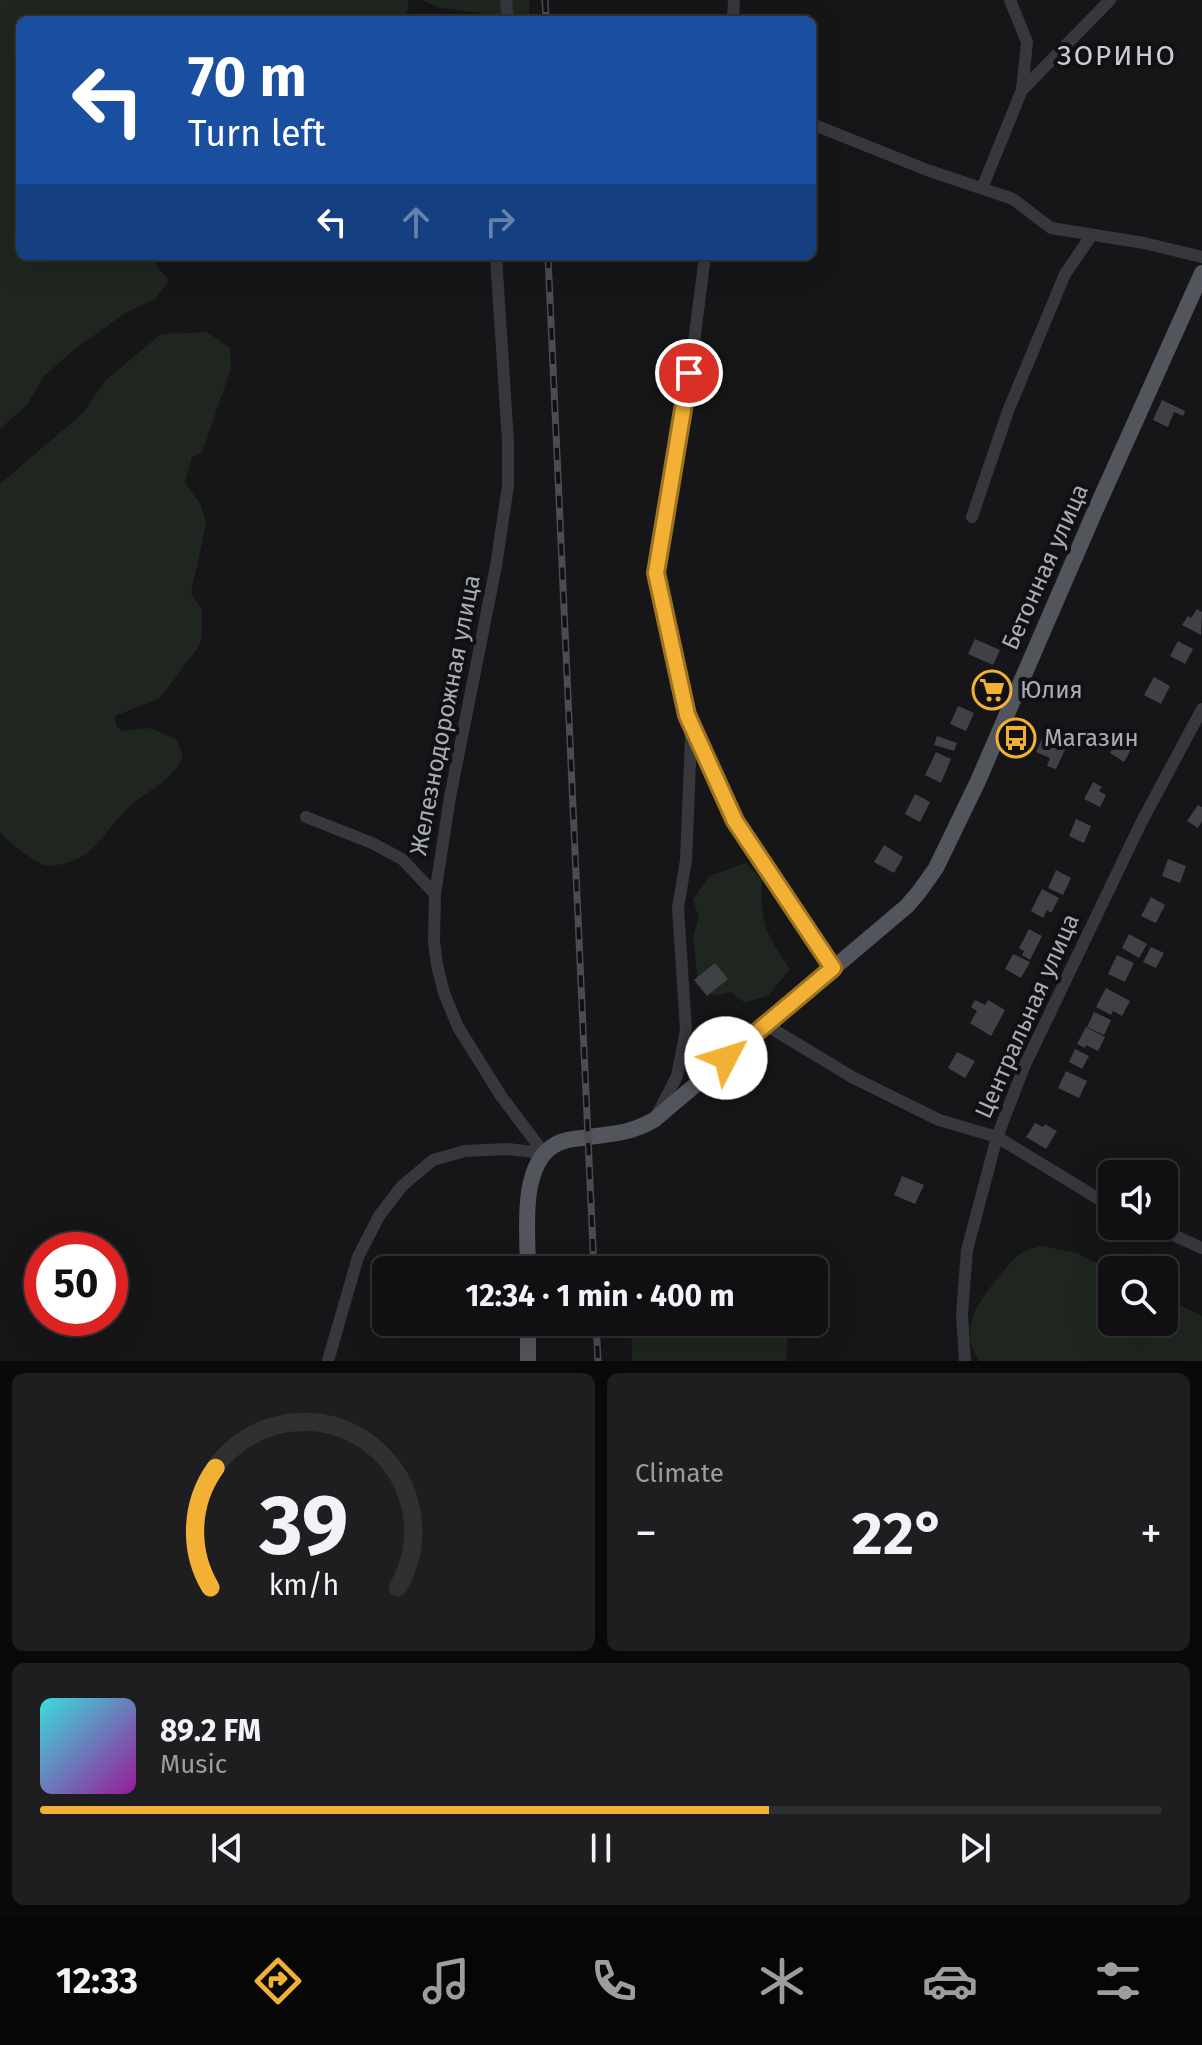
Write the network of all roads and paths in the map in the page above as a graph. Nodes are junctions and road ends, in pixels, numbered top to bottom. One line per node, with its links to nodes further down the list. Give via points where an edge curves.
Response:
1 (1010, 0): 3 (street, via 1027,42)
2 (1110, 0): 3 (street)
3 (1022, 90): 5 (street)
4 (816, 126): 5 (street)
5 (982, 188): 6 (street, via 1013,199 1051,228)
6 (1091, 236): 7 (street); 11 (street, via 1059,288)
7 (1202, 257)
8 (496, 260): 15 (street, Железнодорожная улица, via 508,486)
9 (704, 260): 13 (street, via 656,573)
10 (1202, 273): 16 (main road, Бетонная улица, via 936,868 907,906)
11 (972, 517)
12 (1202, 709): 19 (street, Центральная улица, via 1134,837 1024,1067)
13 (687, 715): 16 (street, via 735,821); 18 (street, via 691,738 686,860 678,908 686,1030 677,1076)
14 (306, 817): 15 (street, via 402,859)
15 (435, 894): 20 (street, Железнодорожная улица, via 437,965 458,1027)
16 (833, 968): 17 (main road, Бетонная улица)
17 (766, 1025): 18 (main road, Бетонная улица); 19 (street, via 852,1077 939,1120)
18 (654, 1120): 20 (main road, Бетонная улица, via 629,1132 566,1140)
19 (997, 1137): 21 (street); 28 (street, Центральная улица, via 967,1250)
20 (544, 1153): 24 (main road, via 530,1186); 26 (street, via 465,1151 433,1160 402,1186 358,1257)
21 (1098, 1198)
22 (1178, 1237): 23 (street)
23 (1202, 1248)
24 (528, 1256)
25 (528, 1336): 27 (main road)
26 (328, 1361)
27 (528, 1361)
28 (965, 1361)

